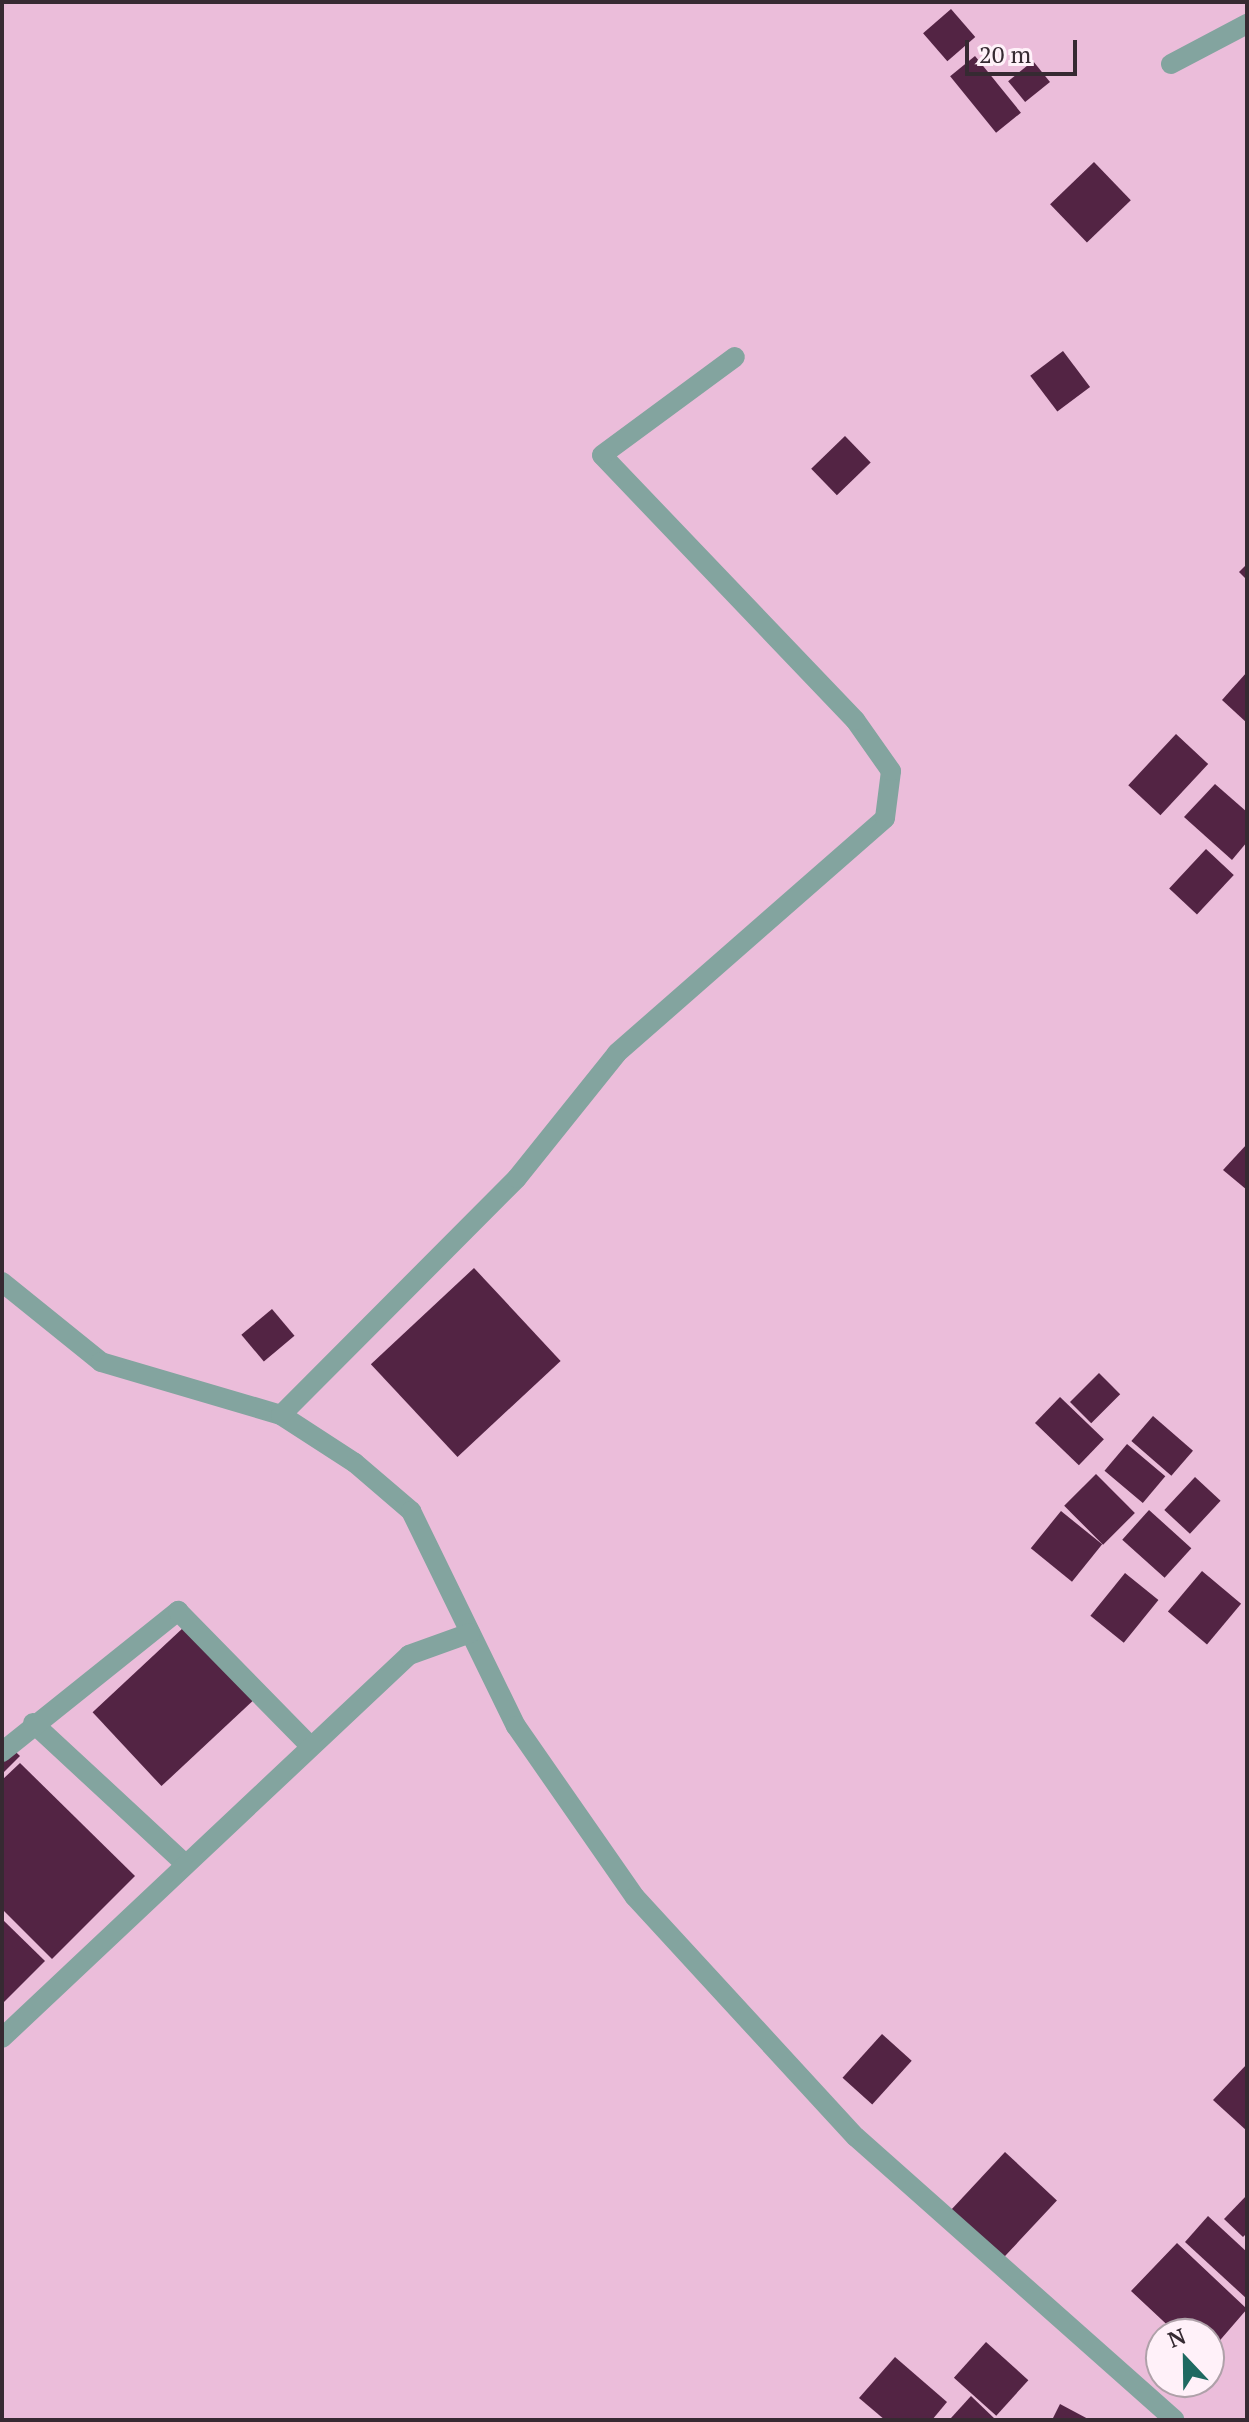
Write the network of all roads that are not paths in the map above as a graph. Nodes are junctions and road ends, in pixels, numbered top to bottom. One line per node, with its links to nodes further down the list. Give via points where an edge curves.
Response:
1 (1247, 24): 2 (street)
2 (1171, 64)
3 (735, 357): 5 (street, via 602,455 855,720 891,771 885,818 617,1053 517,1178)
4 (2, 1282): 5 (street, via 101,1362)
5 (281, 1415): 6 (street, via 355,1463 411,1511)
6 (470, 1633): 8 (street, via 409,1655); 12 (street, via 516,1726 635,1897 856,2137)
7 (33, 1723): 8 (street, via 178,1611); 9 (street); 10 (street)
8 (309, 1745): 10 (street)
9 (2, 1752)
10 (184, 1863): 11 (street)
11 (2, 2038)
12 (1175, 2420)

